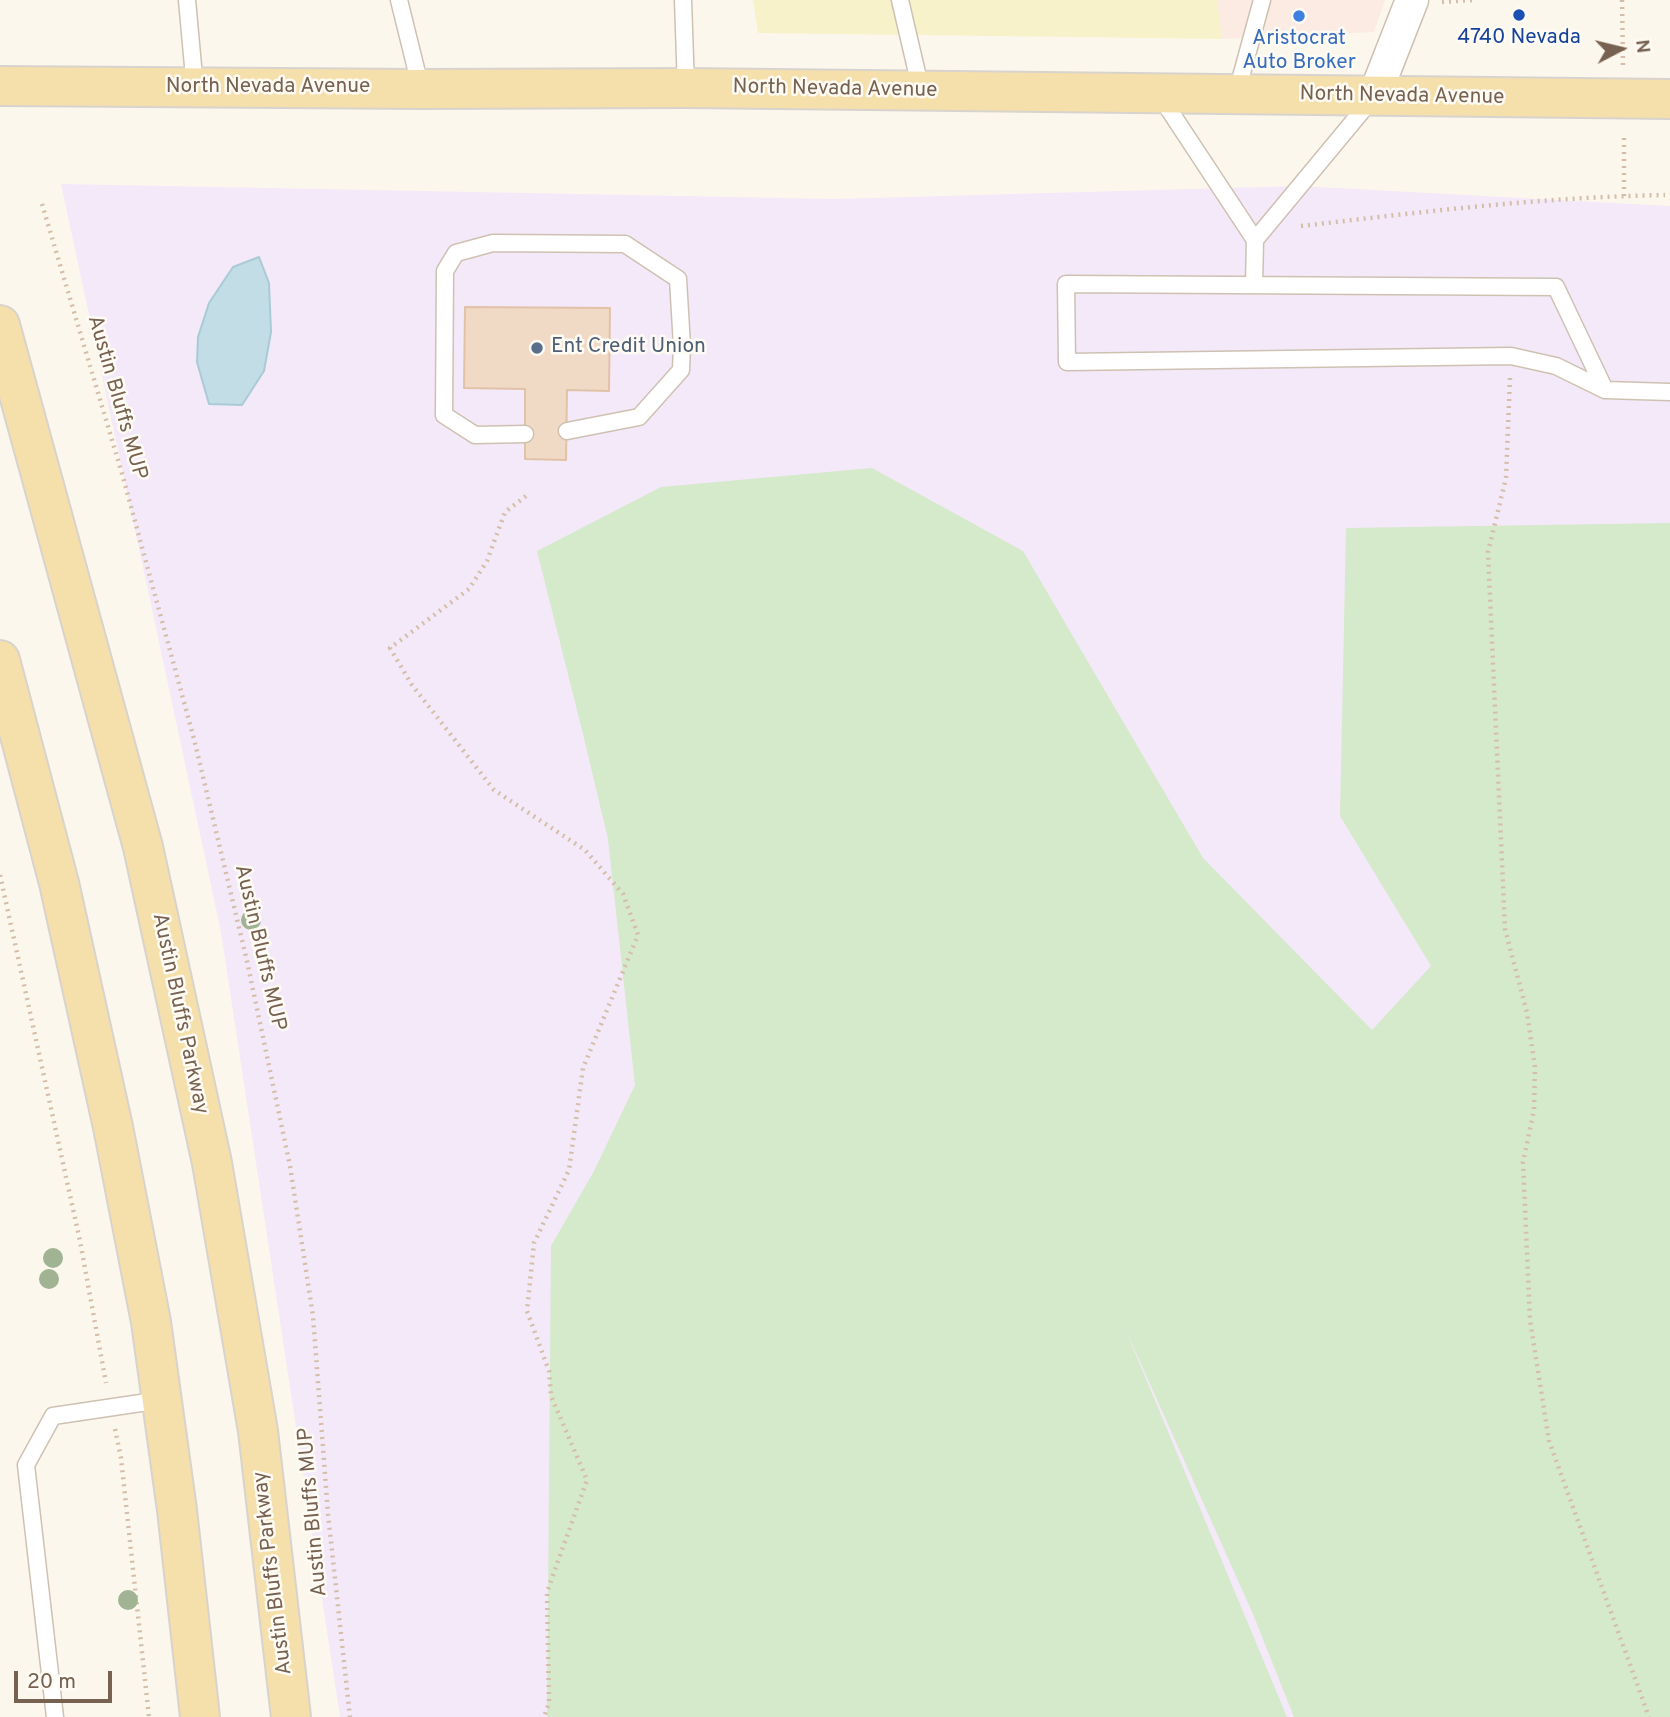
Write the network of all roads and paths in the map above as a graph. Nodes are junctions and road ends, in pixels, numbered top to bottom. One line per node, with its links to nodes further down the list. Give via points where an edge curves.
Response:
1 (187, 0): 8 (lane)
2 (399, 0): 10 (lane)
3 (683, 0): 9 (lane)
4 (900, 0): 11 (lane)
5 (1262, 0): 13 (lane)
6 (1412, 0): 14 (street)
7 (0, 86): 8 (main road, North Nevada Avenue)
8 (195, 88): 10 (main road, North Nevada Avenue)
9 (686, 88): 10 (main road, North Nevada Avenue); 11 (main road, North Nevada Avenue)
10 (421, 89)
11 (921, 92): 12 (main road, North Nevada Avenue)
12 (1158, 94): 13 (main road, North Nevada Avenue); 19 (lane)
13 (1236, 95): 14 (main road, North Nevada Avenue)
14 (1374, 97): 15 (main road, North Nevada Avenue); 19 (lane)
15 (1670, 99)
16 (1665, 195): 18 (path, via 1476,205)
17 (42, 204): 36 (path, Austin Bluffs MUP, via 194,739 287,1152 313,1316)
18 (1301, 226)
19 (1255, 240): 20 (lane)
20 (1254, 285): 22 (lane, via 1066,284 1067,362); 23 (lane, via 1556,287)
21 (0, 325): 35 (main road, Austin Bluffs Parkway, via 143,847 212,1163 258,1431)
22 (1510, 356): 23 (lane, via 1556,366); 38 (path, via 1506,478 1488,552 1505,929 1527,1013 1535,1067 1534,1110 1523,1162 1530,1320 1549,1440)
23 (1605, 390): 24 (lane)
24 (1670, 392)
25 (567, 431): 26 (lane, via 639,417 681,370 678,279 625,244 493,243 456,253 445,271 444,415 475,435)
26 (525, 434)
27 (526, 496): 37 (path, via 505,512 487,561 469,589 390,648 412,685 494,790 585,850 622,894 638,935 583,1068 569,1170 534,1243 527,1311 549,1371 551,1396 587,1480 547,1592 549,1703)
28 (0, 660): 30 (main road, via 59,883 113,1127 151,1322)
29 (0, 875): 31 (path, via 80,1241)
30 (161, 1400): 31 (lane); 34 (main road)
31 (111, 1407): 32 (lane, via 53,1416 26,1465); 33 (path, via 121,1458)
32 (55, 1717)
33 (149, 1717)
34 (200, 1717)
35 (292, 1717)
36 (350, 1717)
37 (544, 1717)
38 (1649, 1717)

